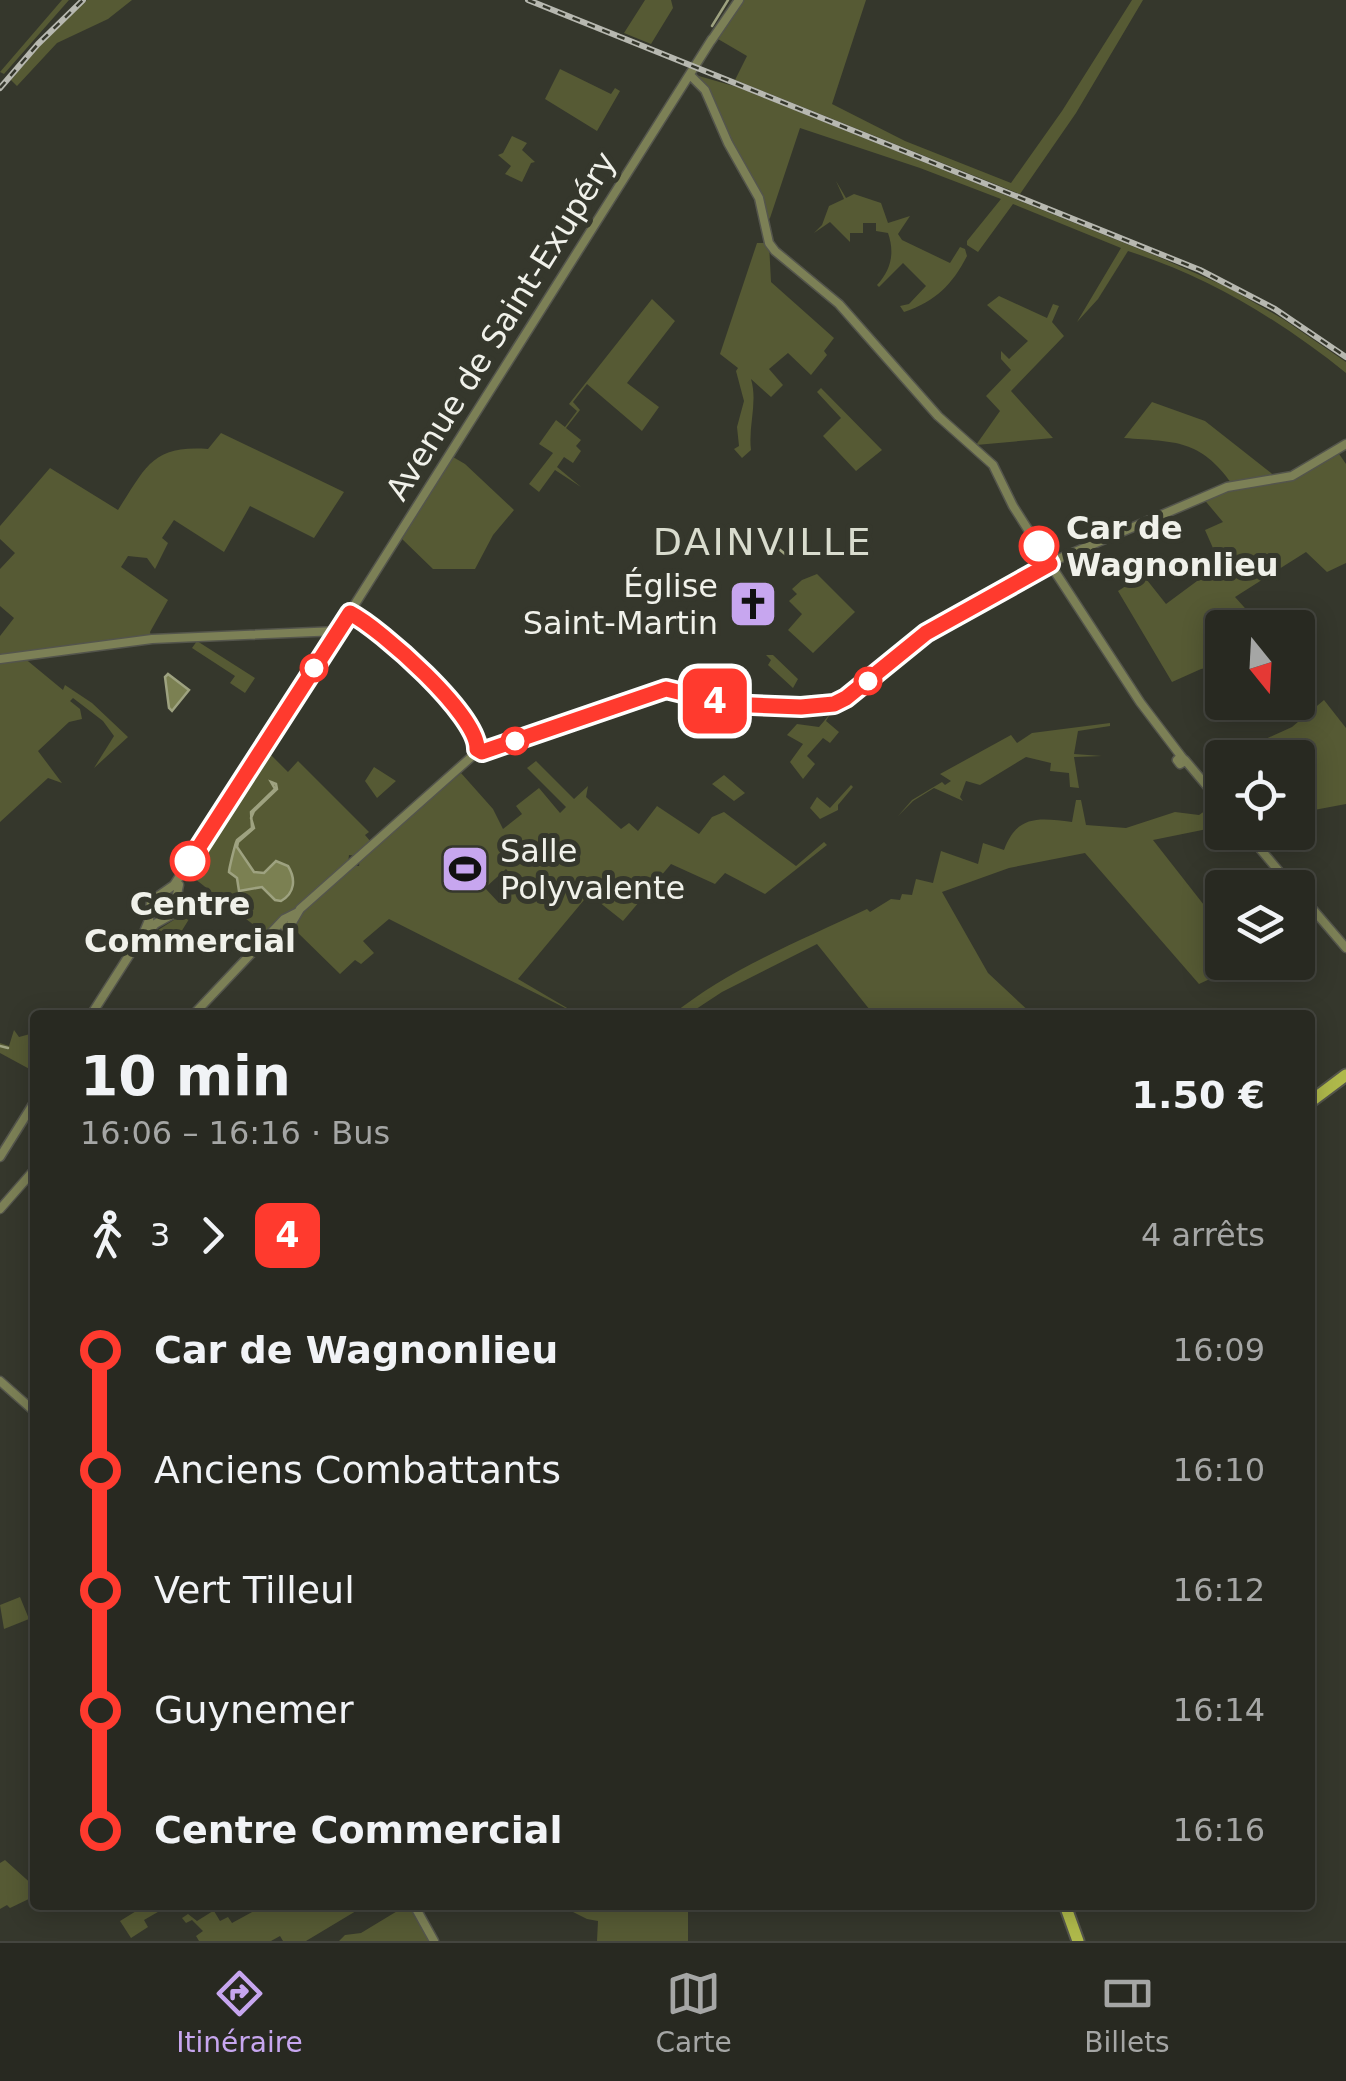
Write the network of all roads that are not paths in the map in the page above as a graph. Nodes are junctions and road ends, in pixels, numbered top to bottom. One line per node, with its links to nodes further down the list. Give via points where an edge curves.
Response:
1 (736, 2): 2 (main road, Avenue de Saint-Exupéry)
2 (692, 71): 4 (main road, via 759,198 769,243 839,304 952,430 993,465); 5 (main road, Avenue de Saint-Exupéry)
3 (1346, 444): 4 (main road, via 1292,476 1233,485)
4 (1050, 564): 8 (main road, via 926,633 841,702 788,707 700,698 671,687); 10 (main road, via 1137,698)
5 (352, 609): 6 (main road, Avenue de Saint-Exupéry); 8 (main road, via 423,673)
6 (336, 635): 7 (main road, via 152,639); 9 (main road, Avenue de Saint-Exupéry)
7 (0, 659)
8 (482, 747): 21 (main road)
9 (252, 767): 13 (main road); 14 (main road)
10 (1205, 785)
11 (1261, 850): 12 (main road)
12 (1278, 870)
13 (165, 894): 14 (main road); 15 (main road, via 152,898)
14 (174, 900): 17 (main road, via 173,914)
15 (150, 910): 17 (main road); 19 (main road, via 144,932)
16 (1315, 913): 18 (main road)
17 (161, 920): 20 (main road)
18 (1346, 948)
19 (96, 1010)
20 (96, 1010)
21 (198, 1010)
22 (1346, 1066): 24 (highway)
23 (1346, 1074): 25 (highway)
24 (1315, 1088)
25 (1315, 1098)
26 (30, 1109): 28 (main road)
27 (30, 1116): 28 (main road)
28 (0, 1160)
29 (30, 1175): 30 (main road)
30 (0, 1209)
31 (0, 1382): 32 (main road)
32 (30, 1408)
33 (417, 1910): 35 (main road)
34 (1065, 1910): 36 (highway)
35 (436, 1941)
36 (1074, 1941)

